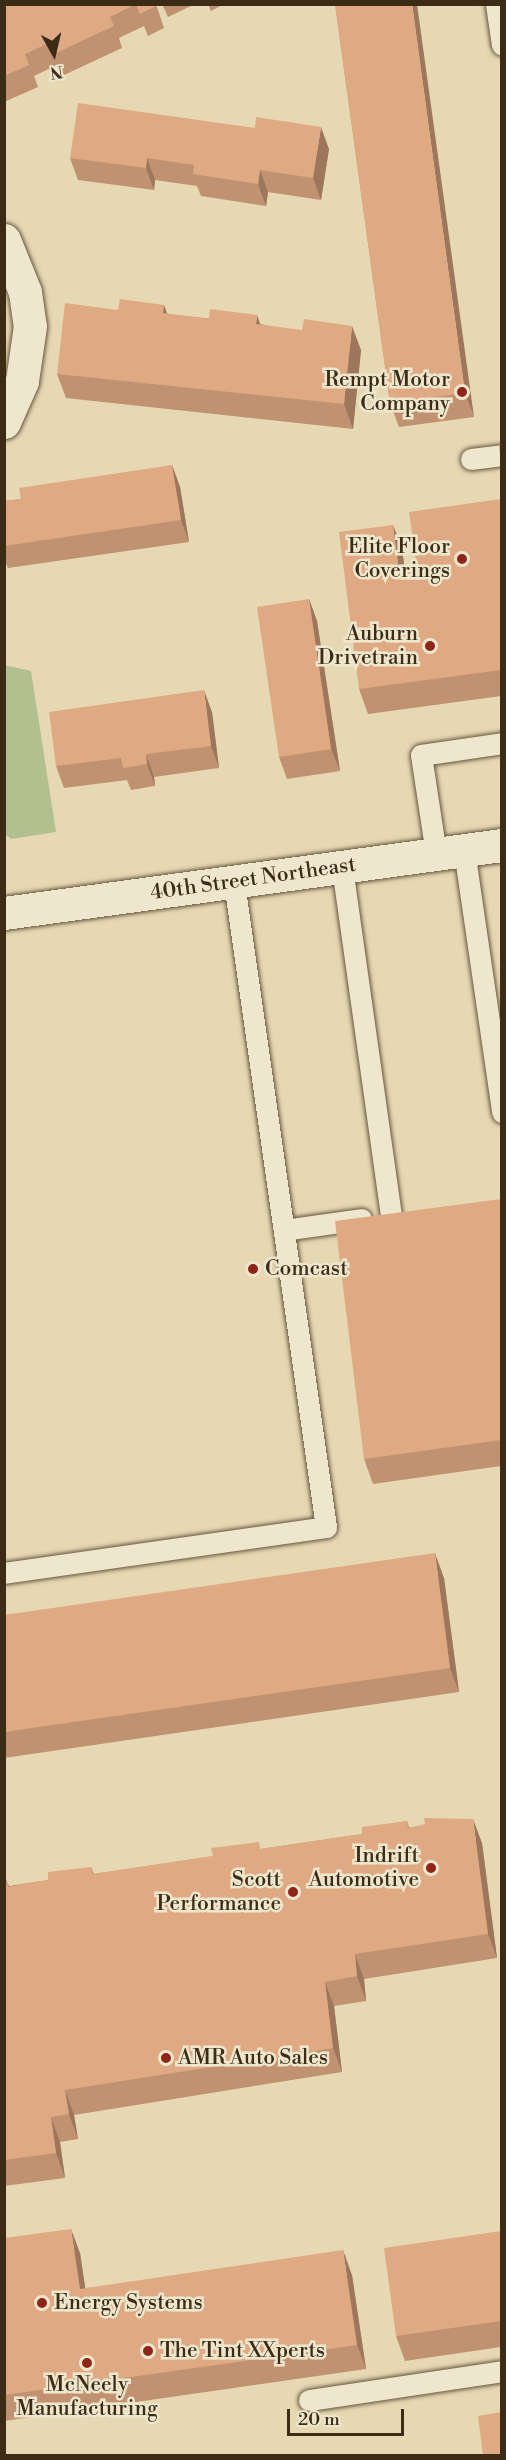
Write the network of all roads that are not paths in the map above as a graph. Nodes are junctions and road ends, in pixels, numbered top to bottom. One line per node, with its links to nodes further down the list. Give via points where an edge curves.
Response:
1 (496, 4): 2 (lane)
2 (501, 45)
3 (4, 240): 4 (street, via 25,292 30,326 21,381)
4 (4, 422)
5 (501, 455): 6 (lane)
6 (471, 459)
7 (501, 743): 9 (lane, via 421,755)
8 (501, 845): 9 (street, 40th Street Northeast)
9 (450, 852): 10 (street, 40th Street Northeast); 13 (lane)
10 (342, 867): 11 (street, 40th Street Northeast); 15 (lane)
11 (234, 882): 12 (street, 40th Street Northeast); 16 (lane)
12 (4, 914)
13 (501, 1112)
14 (413, 1212): 15 (lane)
15 (391, 1215): 16 (lane)
16 (284, 1230): 17 (lane, via 326,1527)
17 (4, 1573)
18 (501, 2371): 19 (lane)
19 (309, 2400)

